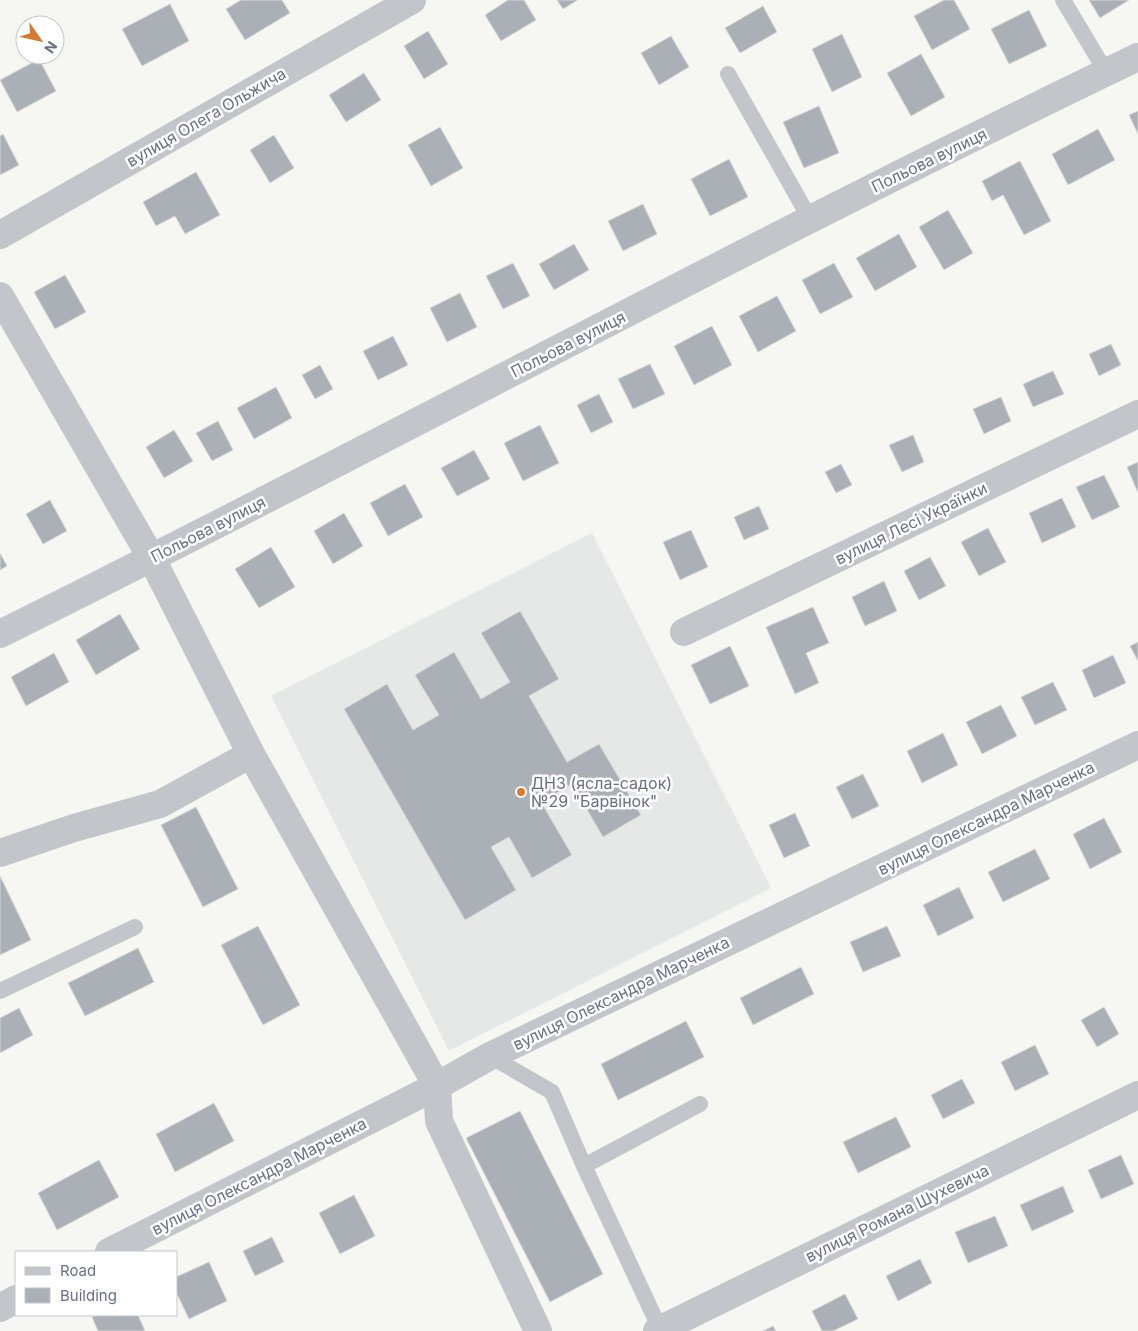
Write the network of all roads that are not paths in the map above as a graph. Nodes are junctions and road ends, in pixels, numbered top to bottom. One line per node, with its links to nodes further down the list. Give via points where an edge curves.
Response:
1 (412, 0): 7 (street, вулиця Олега Ольжича)
2 (1063, 0): 4 (lane)
3 (1138, 56): 4 (street, Польова вулиця)
4 (1106, 72): 6 (street, Польова вулиця)
5 (728, 74): 6 (lane)
6 (810, 219): 10 (street, Польова вулиця)
7 (0, 235)
8 (0, 296): 10 (street)
9 (1138, 414): 11 (street, вулиця Лесі Українки)
10 (152, 559): 12 (street, Польова вулиця); 14 (street)
11 (684, 632)
12 (0, 634)
13 (1138, 745): 18 (street, вулиця Олександра Марченка)
14 (251, 754): 15 (street, via 160,804); 19 (street)
15 (0, 853)
16 (135, 927): 17 (lane)
17 (0, 991)
18 (490, 1056): 19 (street, вулиця Олександра Марченка); 22 (lane, via 552,1092)
19 (437, 1086): 23 (street, вулиця Олександра Марченка); 27 (street, via 438,1122)
20 (1138, 1095): 26 (street, вулиця Романа Шухевича)
21 (700, 1104): 22 (lane)
22 (584, 1166): 26 (lane)
23 (111, 1251)
24 (15, 1300): 25 (street)
25 (0, 1308)
26 (658, 1330)
27 (538, 1331)

